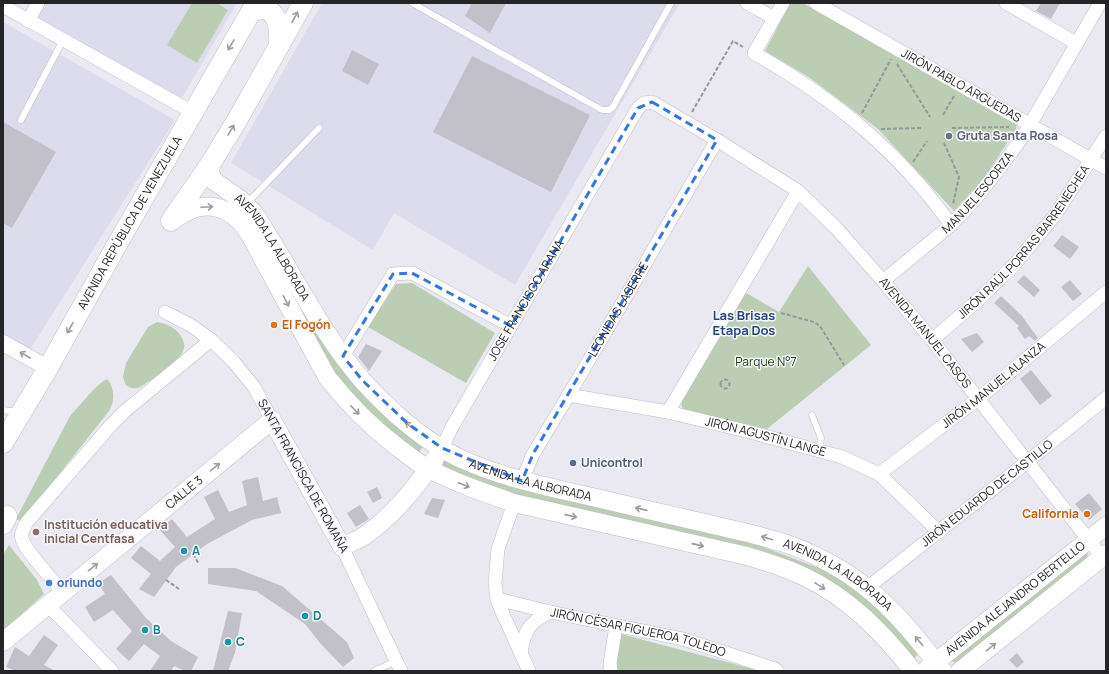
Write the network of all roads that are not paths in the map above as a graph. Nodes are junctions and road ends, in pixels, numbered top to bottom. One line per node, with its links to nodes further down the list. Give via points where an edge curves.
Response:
1 (38, 3): 13 (street)
2 (303, 3): 16 (main road, one-way to 2)
3 (412, 3): 4 (lane, via 602,110 609,110)
4 (671, 3)
5 (747, 3): 12 (street)
6 (783, 3): 12 (street)
7 (816, 3): 19 (street, JIRÓN PABLO ARGUEDAS)
8 (1006, 3): 15 (street)
9 (1100, 3): 15 (street, MANUEL ESCORZA)
10 (6, 5): 13 (street)
11 (263, 7): 16 (main road, via 277,19); 17 (main road, AVENIDA REPÚBLICA DE VENEZUELA, one-way to 17)
12 (774, 18): 29 (street, via 754,54 791,74 859,124 890,152)
13 (28, 21): 14 (street)
14 (63, 40): 17 (street); 18 (lane)
15 (1076, 43): 19 (street, MANUEL ESCORZA)
16 (279, 46): 24 (main road, one-way to 16)
17 (192, 112): 38 (main road, AVENIDA REPÚBLICA DE VENEZUELA, one-way to 38)
18 (21, 120)
19 (1029, 123): 23 (street, JIRÓN PABLO ARGUEDAS); 29 (street, MANUEL ESCORZA, via 1024,135 999,169)
20 (318, 128): 27 (lane, via 254,196)
21 (1106, 136): 23 (street, JIRÓN RAÚL PORRAS BARRENECHEA)
22 (717, 140): 26 (street, AVENIDA MANUEL CASOS); 33 (street, JOSE FRANCISCO ARANA, via 652,102 644,103 638,108); 39 (street, LEONIDAS LASERRE)
23 (1091, 159): 25 (street, JIRÓN PABLO ARGUEDAS); 35 (street, JIRÓN RAÚL PORRAS BARRENECHEA, via 1055,215 1016,264)
24 (211, 163): 27 (main road, AVENIDA LA ALBORADA, via 210,174 214,181); 28 (main road)
25 (1106, 168)
26 (798, 191): 30 (street, AVENIDA MANUEL CASOS, via 837,229); 43 (street)
27 (244, 203): 37 (main road, AVENIDA LA ALBORADA, via 260,222)
28 (171, 221): 50 (main road, AVENIDA LA ALBORADA, one-way to 50, via 194,209 207,206 223,209 239,221 250,236 327,377 343,398 369,424)
29 (952, 225): 30 (street, MANUEL ESCORZA)
30 (883, 281): 35 (street, AVENIDA MANUEL CASOS)
31 (1106, 292): 41 (street, JIRÓN MANUEL ALANZA)
32 (165, 312): 34 (street, SANTA FRANCISCA DE ROMAÑA, via 192,326)
33 (511, 326): 37 (street, via 412,273 393,274); 47 (street, JOSE FRANCISCO ARANA)
34 (211, 340): 45 (street, SANTA FRANCISCA DE ROMAÑA, via 233,361 254,387); 60 (street, via 125,411 27,522 22,531 22,539 27,549)
35 (932, 340): 41 (street, AVENIDA MANUEL CASOS)
36 (3, 343): 38 (street, one-way to 36)
37 (343, 356): 47 (main road, AVENIDA LA ALBORADA, one-way to 37, via 407,423 383,401)
38 (48, 368): 42 (main road, AVENIDA REPÚBLICA DE VENEZUELA)
39 (568, 396): 43 (street, JIRÓN AGUSTÍN LANGE); 52 (street, LEONIDAS LASERRE, via 532,454)
40 (1106, 398): 49 (street, JIRÓN EDUARDO DE CASTILLO)
41 (978, 399): 49 (street, AVENIDA MANUEL CASOS); 51 (street, JIRÓN MANUEL ALANZA)
42 (12, 411): 46 (main road, AVENIDA REPÚBLICA DE VENEZUELA)
43 (668, 412): 48 (street, JIRÓN AGUSTÍN LANGE)
44 (812, 415): 48 (lane, via 821,438)
45 (272, 420): 57 (main road, SANTA FRANCISCA DE ROMAÑA); 60 (main road, CALLE 3, one-way to 45)
46 (3, 443)
47 (442, 448): 50 (main road, JOSE FRANCISCO ARANA); 52 (main road, AVENIDA LA ALBORADA, via 472,463)
48 (819, 450): 51 (street, JIRÓN AGUSTÍN LANGE, via 842,457)
49 (1027, 462): 55 (street, JIRÓN EDUARDO DE CASTILLO); 56 (street, AVENIDA MANUEL CASOS)
50 (428, 469): 53 (main road, AVENIDA LA ALBORADA, one-way to 53, via 480,492); 57 (main road, JOSE FRANCISCO ARANA, via 397,508 364,536)
51 (879, 474): 55 (street, JIRÓN AGUSTÍN LANGE)
52 (522, 481): 59 (main road, AVENIDA LA ALBORADA, one-way to 52, via 817,557 786,544)
53 (514, 503): 61 (street, via 498,550 495,583); 74 (main road, AVENIDA LA ALBORADA, one-way to 74, via 747,556 805,577 857,611 886,638)
54 (1106, 526): 56 (main road, AVENIDA ALEJANDRO BERTELLO)
55 (938, 532): 59 (street, JIRÓN EDUARDO DE CASTILLO)
56 (1089, 539): 58 (street, AVENIDA MANUEL CASOS); 68 (main road, AVENIDA ALEJANDRO BERTELLO)
57 (342, 547): 67 (street, SANTA FRANCISCA DE ROMAÑA)
58 (1104, 556): 75 (main road, AVENIDA ALEJANDRO BERTELLO, one-way to 58)
59 (867, 588): 68 (main road, AVENIDA LA ALBORADA, one-way to 59, via 911,631)
60 (63, 592): 62 (main road, CALLE 3)
61 (497, 599): 63 (street, JIRÓN CÉSAR FIGUEROA TOLEDO); 66 (street)
62 (48, 605): 65 (main road, CALLE 3); 70 (street)
63 (550, 612): 64 (street, JIRÓN CÉSAR FIGUEROA TOLEDO); 66 (street, via 538,618 529,628 523,639)
64 (616, 626): 69 (street, JIRÓN CÉSAR FIGUEROA TOLEDO, via 682,639); 73 (street)
65 (3, 642)
66 (521, 652): 72 (street)
67 (399, 666): 71 (lane)
68 (934, 668)
69 (775, 670)
70 (112, 671)
71 (374, 671)
72 (529, 671)
73 (611, 671)
74 (913, 671)
75 (960, 671)

